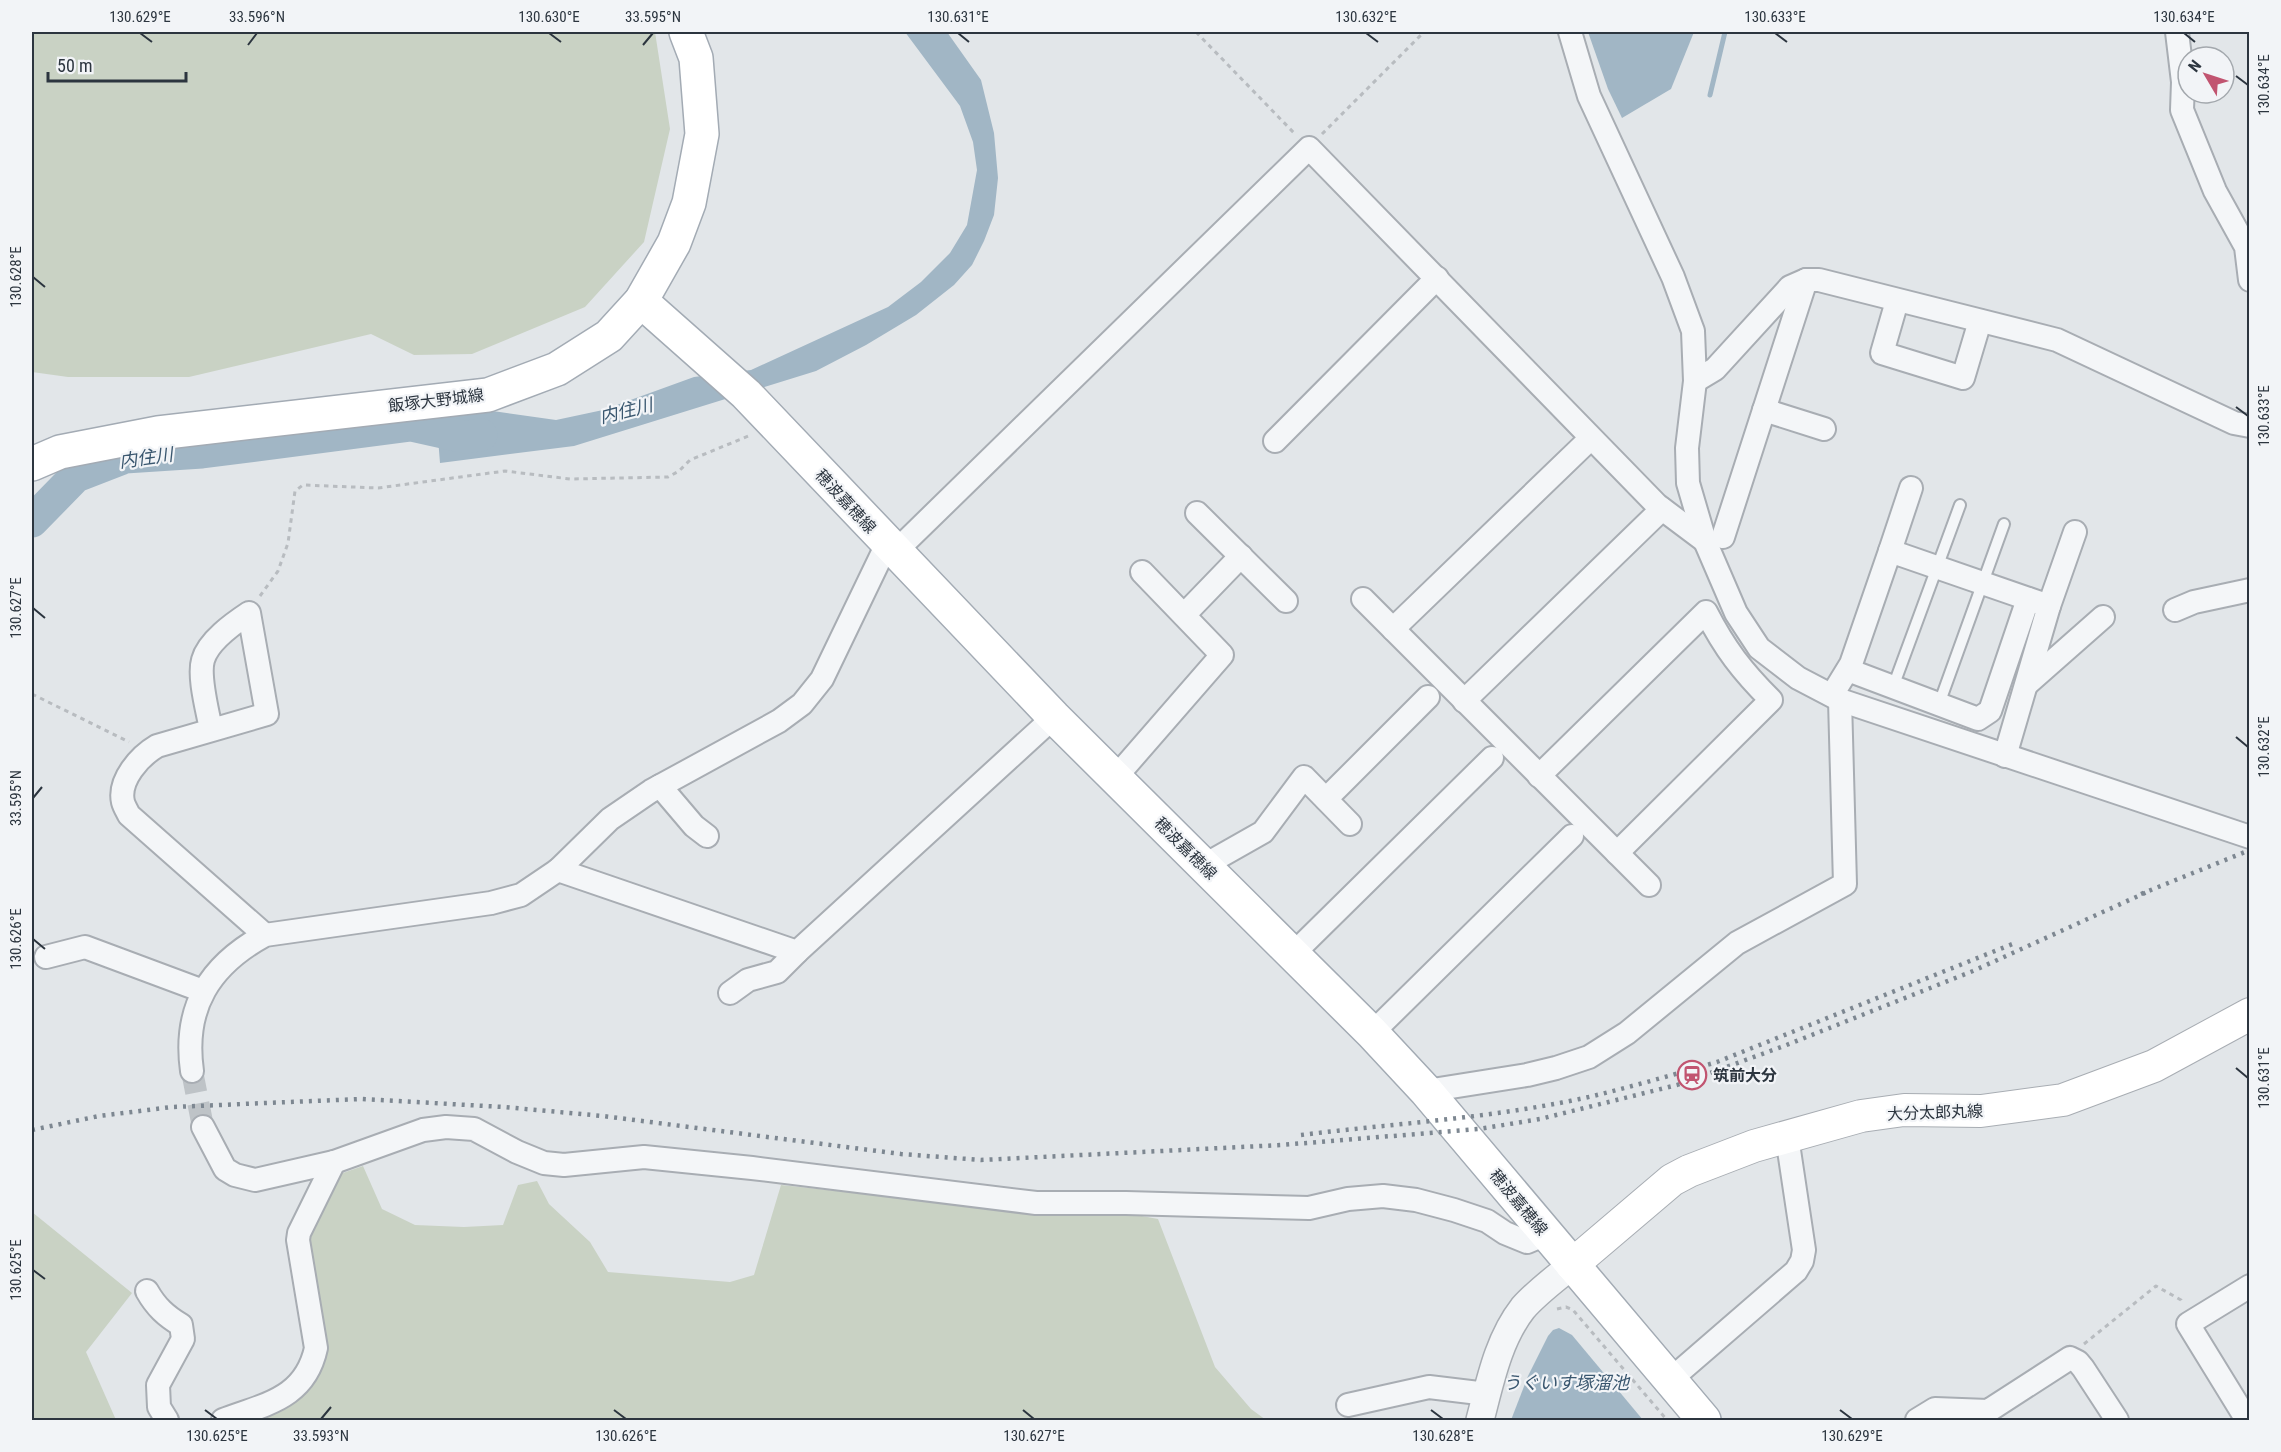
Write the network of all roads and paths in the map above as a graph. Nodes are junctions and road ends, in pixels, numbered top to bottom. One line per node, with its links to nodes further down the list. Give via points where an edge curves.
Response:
1 (686, 32): 11 (main road, 飯塚大野城線, via 696,58 702,134 690,203 674,243)
2 (1196, 32): 6 (path)
3 (1425, 32): 6 (path)
4 (1570, 32): 13 (street, via 1589,96 1673,277 1693,331)
5 (2177, 32): 9 (street, via 2182,110 2215,191 2246,247)
6 (1309, 148): 7 (street); 28 (street)
7 (1437, 278): 18 (street); 19 (street)
8 (1806, 280): 10 (street); 13 (street, via 1790,287 1715,369); 14 (street)
9 (2250, 280)
10 (1898, 301): 12 (street); 12 (street, via 1882,353 1963,378)
11 (641, 302): 15 (main road, 穂波嘉穂線, via 746,394); 20 (main road, 飯塚大野城線, via 609,336 557,369 488,395 158,433 60,452)
12 (1980, 321): 16 (street, via 2057,340 2234,423)
13 (1695, 381): 27 (street, via 1687,448 1688,483)
14 (1764, 410): 17 (street); 27 (street)
15 (776, 426): 28 (main road, 穂波嘉穂線); 39 (path, via 690,460 668,477 570,479 505,471 378,488 303,485 295,491 288,543 278,571)
16 (2250, 426)
17 (1824, 429)
18 (1590, 439): 23 (street); 42 (street)
19 (1275, 441)
20 (32, 464)
21 (1911, 488): 29 (street)
22 (1960, 505): 31 (lane)
23 (1662, 509): 27 (street); 49 (street)
24 (1197, 513): 30 (street)
25 (2004, 524): 33 (lane)
26 (2075, 532): 37 (street)
27 (1714, 539): 48 (street, via 1736,613 1759,648 1798,678)
28 (891, 548): 51 (main road, 穂波嘉穂線); 58 (street, via 822,679 802,704 779,721)
29 (1890, 551): 31 (street); 43 (street)
30 (1241, 556): 36 (street); 40 (street)
31 (1938, 567): 33 (street); 45 (lane)
32 (1142, 572): 40 (street)
33 (1983, 584): 37 (street); 50 (lane)
34 (2250, 590): 38 (street)
35 (1363, 599): 42 (street)
36 (1286, 601)
37 (2038, 603): 44 (street); 50 (street, via 1990,711 1978,719)
38 (2175, 610)
39 (249, 613): 52 (street, via 224,631 203,660); 52 (street, via 267,714)
40 (1184, 615): 57 (street, via 1222,655)
41 (2103, 617): 44 (street)
42 (1393, 629): 49 (street)
43 (1848, 670): 45 (street); 48 (street)
44 (2027, 684): 54 (street)
45 (1893, 687): 50 (street)
46 (32, 694): 53 (path)
47 (1428, 698): 59 (street)
48 (1836, 698): 54 (street); 77 (street, via 1845,884 1737,943 1627,1033 1589,1057 1537,1073)
49 (1464, 701): 56 (street)
50 (1939, 704)
51 (1054, 717): 57 (main road, 穂波嘉穂線); 69 (street)
52 (211, 730): 53 (street)
53 (145, 753): 68 (street, via 123,790 129,815)
54 (2005, 756): 63 (street)
55 (1492, 758): 70 (street)
56 (1539, 776): 64 (street); 64 (street, via 1706,612 1722,644 1771,700)
57 (1115, 778): 65 (main road, 穂波嘉穂線)
58 (660, 786): 61 (street); 66 (street, via 610,819)
59 (1326, 799): 60 (street); 65 (street, via 1304,777 1263,832)
60 (1350, 824)
61 (707, 836)
62 (1572, 836): 75 (street)
63 (2250, 837)
64 (1617, 853): 67 (street)
65 (1203, 866): 70 (main road, 穂波嘉穂線)
66 (558, 870): 68 (street, via 521,895 491,903); 69 (street)
67 (1649, 885)
68 (265, 935): 72 (street, via 223,964)
69 (797, 952): 73 (street, via 777,972 747,980)
70 (1292, 955): 75 (main road, 穂波嘉穂線)
71 (46, 957): 72 (street, via 84,947)
72 (203, 991): 76 (street, via 188,1046)
73 (730, 993)
74 (2250, 1014): 79 (main road, 大分太郎丸線, via 2154,1066 2063,1100 1981,1111 1904,1110 1861,1116)
75 (1372, 1033): 77 (main road, 穂波嘉穂線)
76 (192, 1071)
77 (1426, 1091): 81 (main road, 穂波嘉穂線)
78 (203, 1127): 80 (street, via 225,1169 244,1178 278,1176)
79 (1787, 1137): 82 (main road, 大分太郎丸線, via 1754,1146 1672,1180); 88 (street, via 1804,1250 1802,1261)
80 (334, 1162): 81 (street, via 423,1130 446,1127 474,1129 544,1163 564,1165 644,1157 1036,1203 1309,1208 1383,1196 1454,1210 1487,1221 1527,1242); 93 (street, via 298,1240 316,1348 313,1364 289,1394)
81 (1546, 1234): 82 (main road, 穂波嘉穂線)
82 (1572, 1265): 88 (main road, 穂波嘉穂線); 89 (street, via 1523,1309 1500,1350)
83 (2250, 1286): 86 (street)
84 (147, 1291): 92 (street, via 168,1317 181,1325 183,1339 159,1385 159,1407)
85 (1549, 1314): 95 (path, via 1558,1308 1573,1310)
86 (2193, 1321): 87 (path, via 2181,1300 2156,1286); 99 (street, via 2188,1324)
87 (2070, 1358): 91 (street); 98 (street, via 2084,1368)
88 (1670, 1380): 96 (main road, 穂波嘉穂線)
89 (1487, 1394): 90 (street, via 1429,1387); 94 (street)
90 (1348, 1405)
91 (1992, 1416): 97 (street, via 1935,1409)
92 (167, 1420)
93 (222, 1420)
94 (1480, 1420)
95 (1667, 1420)
96 (1704, 1420)
97 (1917, 1420)
98 (2117, 1420)
99 (2247, 1420)

